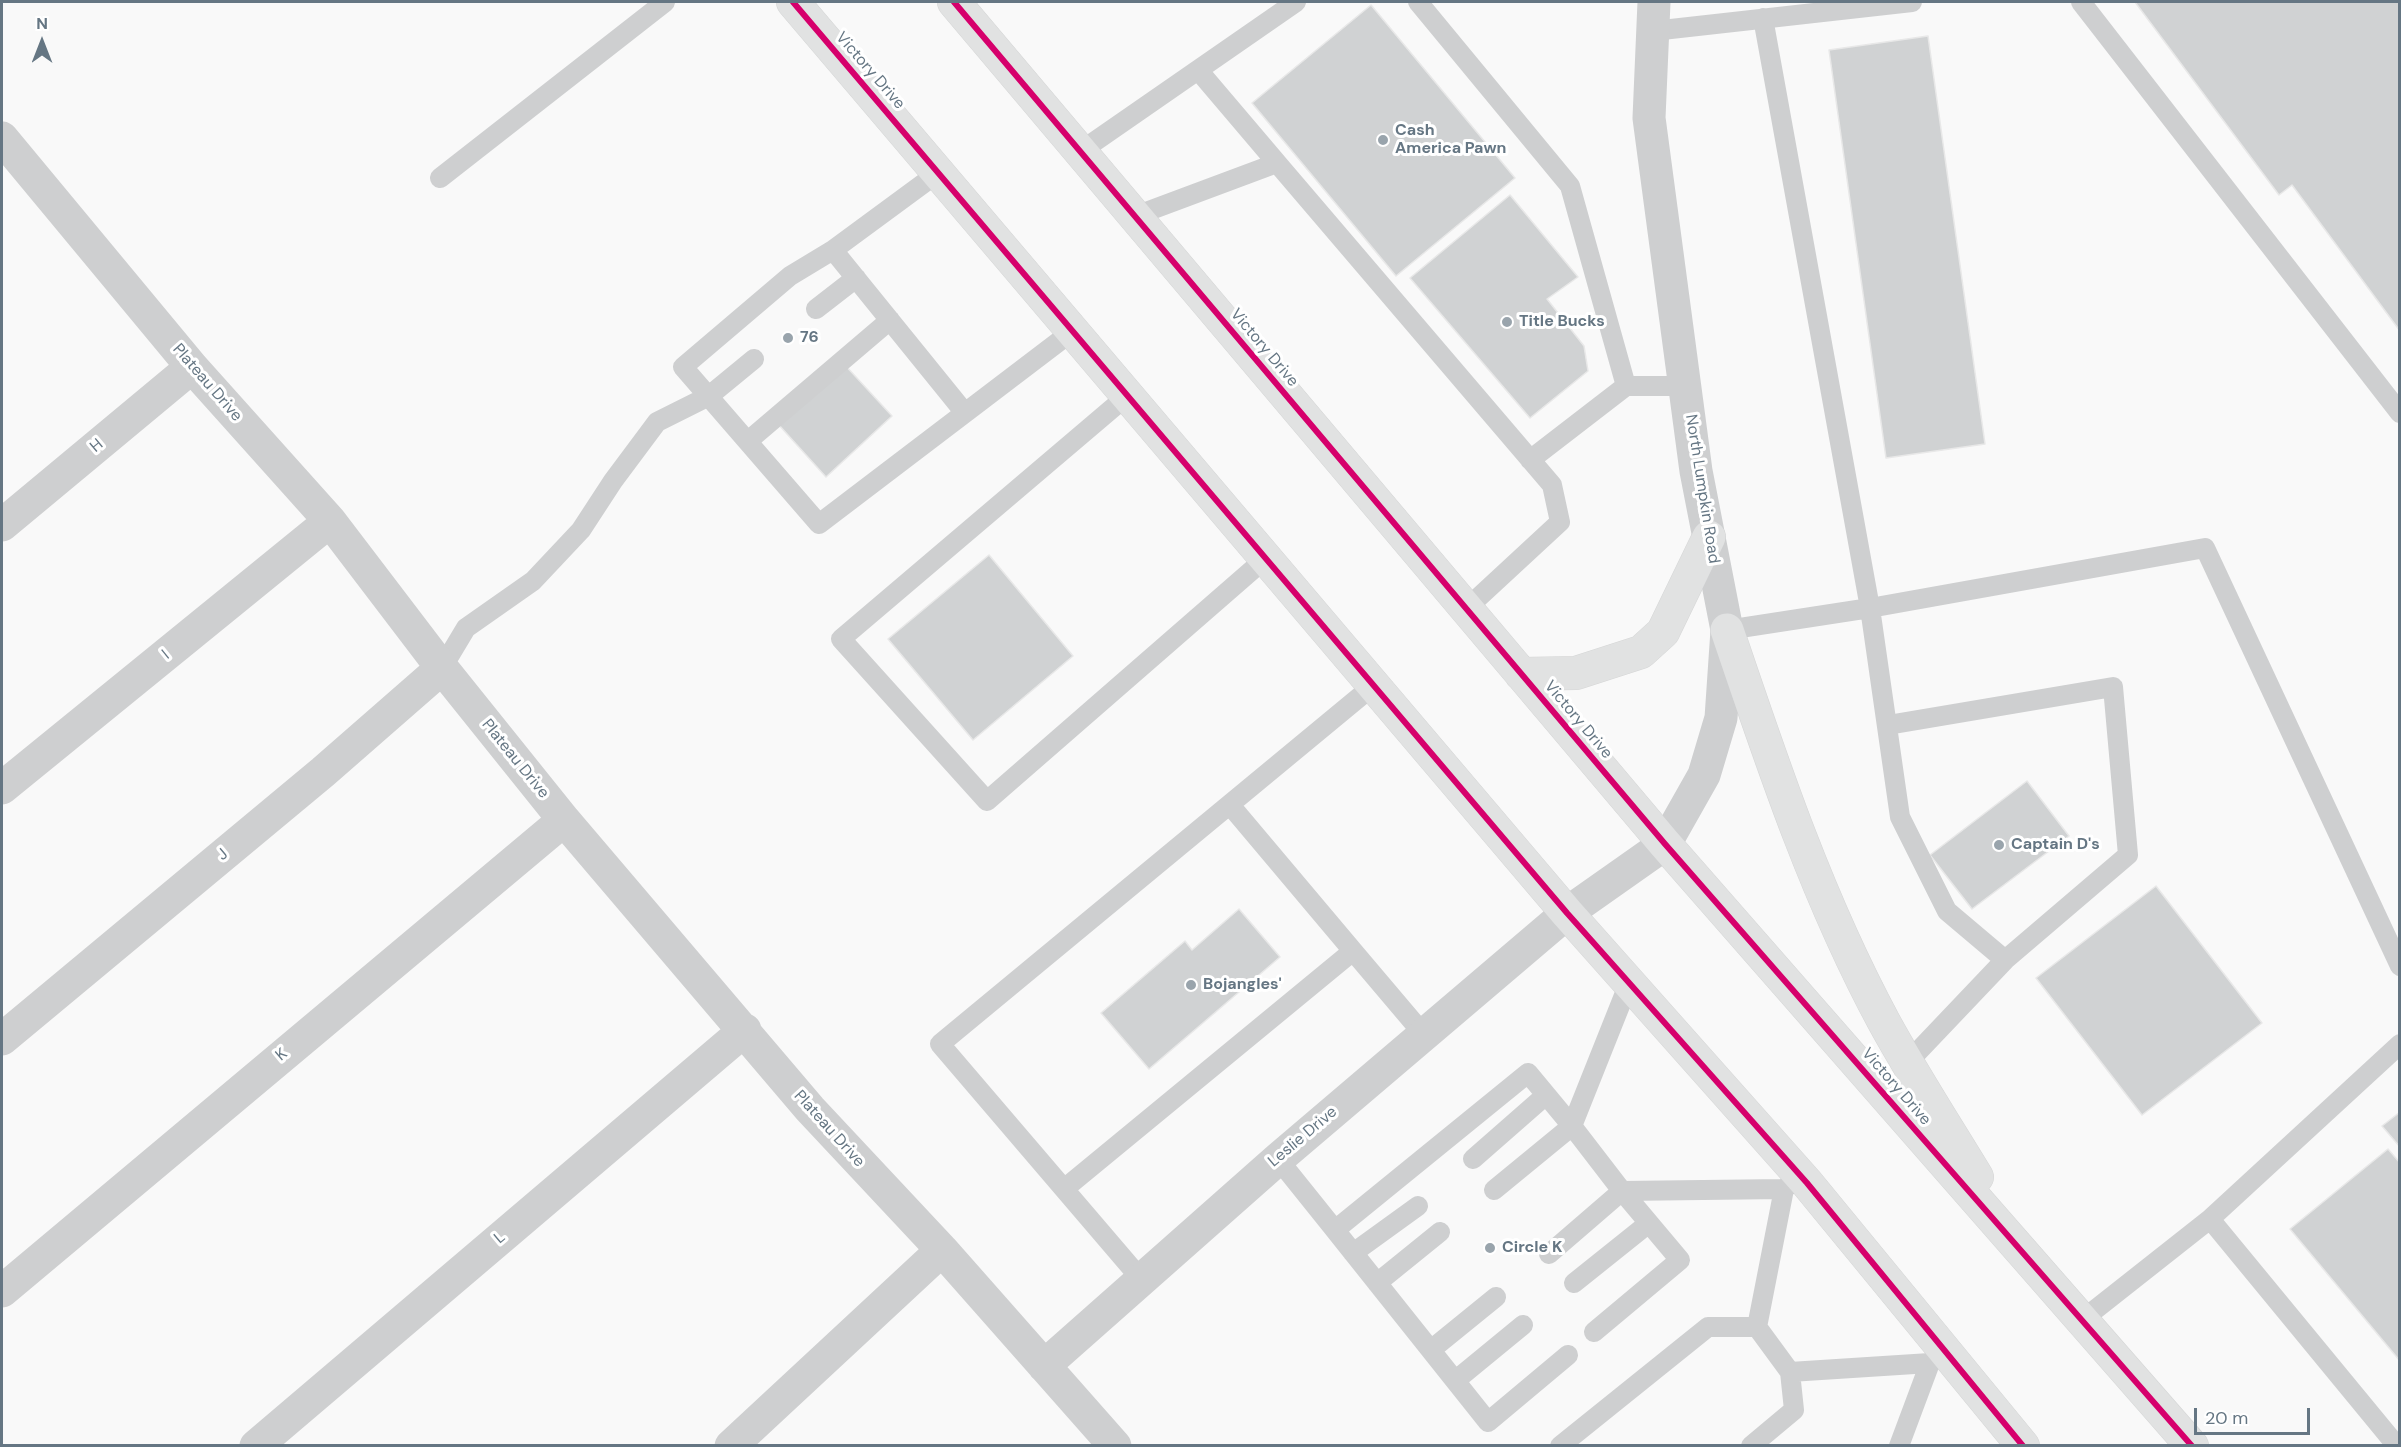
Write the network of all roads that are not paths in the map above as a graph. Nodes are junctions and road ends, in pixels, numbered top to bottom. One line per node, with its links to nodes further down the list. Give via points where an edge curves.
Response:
1 (793, 2): 14 (highway, Victory Drive)
2 (954, 2): 12 (highway, Victory Drive)
3 (1296, 2): 10 (lane)
4 (1418, 2): 25 (lane, via 1570,186)
5 (1912, 2): 9 (lane)
6 (2081, 2): 29 (lane)
7 (659, 3): 15 (lane)
8 (1654, 16): 9 (lane); 24 (street, North Lumpkin Road, via 1649,118)
9 (1763, 18): 36 (lane)
10 (1198, 70): 12 (lane); 13 (lane)
11 (2, 138): 23 (street, Plateau Drive)
12 (1081, 152): 16 (highway, Victory Drive)
13 (1276, 163): 16 (lane); 31 (lane)
14 (939, 172): 17 (lane); 21 (highway, Victory Drive)
15 (440, 178)
16 (1135, 216): 37 (highway, Victory Drive)
17 (833, 250): 18 (lane); 27 (lane, via 790,276 683,367)
18 (856, 278): 19 (lane); 20 (lane)
19 (816, 309)
20 (890, 320): 28 (lane); 30 (lane)
21 (1074, 330): 26 (highway, Victory Drive); 28 (lane)
22 (754, 359): 27 (lane)
23 (192, 367): 32 (street, Plateau Drive); 33 (street, H)
24 (1687, 386): 25 (lane); 34 (street, North Lumpkin Road, via 1696,471)
25 (1626, 387): 31 (lane)
26 (1128, 395): 35 (highway, Victory Drive); 35 (lane, via 841,639 987,801)
27 (709, 396): 30 (lane); 39 (lane, via 657,422 581,530 533,581 466,628)
28 (965, 413): 30 (lane, via 819,524)
29 (2400, 413)
30 (748, 441)
31 (1530, 460): 37 (lane, via 1552,485 1560,522)
32 (330, 521): 39 (street, Plateau Drive); 43 (street, I)
33 (2, 525)
34 (1709, 537): 38 (street, North Lumpkin Road); 40 (highway, via 1663,632 1641,652 1576,673)
35 (1266, 558): 41 (highway, Victory Drive)
36 (1870, 608): 38 (lane); 42 (lane); 50 (lane, via 2205,548)
37 (1466, 609): 40 (highway, Victory Drive)
38 (1726, 630): 46 (street, North Lumpkin Road, via 1721,718 1704,775); 56 (highway, via 1798,832 1884,1021)
39 (442, 668): 45 (street, Plateau Drive); 54 (street, J)
40 (1521, 674): 46 (highway, Victory Drive)
41 (1374, 685): 44 (lane); 47 (highway, Victory Drive)
42 (1888, 725): 49 (lane, via 1900,817 1947,911); 49 (lane, via 2113,687 2128,855)
43 (2, 788)
44 (1230, 805): 48 (lane); 62 (lane, via 940,1044)
45 (564, 820): 52 (street, Plateau Drive); 77 (street, K)
46 (1665, 844): 47 (street, North Lumpkin Road); 73 (highway, Victory Drive)
47 (1567, 913): 51 (highway, Victory Drive); 53 (street, Leslie Drive)
48 (1353, 951): 53 (lane); 62 (lane)
49 (2005, 960): 56 (lane)
50 (2400, 966)
51 (1629, 983): 58 (lane); 61 (highway, Victory Drive)
52 (745, 1030): 70 (street, Plateau Drive, via 810,1109); 89 (street, L)
53 (1425, 1036): 59 (street, Leslie Drive)
54 (2, 1039)
55 (2400, 1044): 66 (lane)
56 (1908, 1062): 73 (highway)
57 (1546, 1095): 58 (lane); 60 (lane); 68 (lane, via 1528,1073)
58 (1572, 1126): 63 (lane); 64 (lane)
59 (1278, 1158): 68 (lane); 74 (street, Leslie Drive)
60 (1473, 1159)
61 (1792, 1182): 64 (lane); 81 (lane); 85 (highway, Victory Drive)
62 (1064, 1189): 74 (lane)
63 (1494, 1190)
64 (1622, 1191): 67 (lane); 72 (lane)
65 (1418, 1206): 71 (lane)
66 (2210, 1219): 79 (lane); 97 (lane)
67 (1649, 1223): 76 (lane); 82 (lane, via 1680,1260)
68 (1335, 1230): 71 (lane)
69 (1440, 1232): 75 (lane)
70 (942, 1250): 86 (street, Plateau Drive); 90 (street)
71 (1353, 1253): 75 (lane)
72 (1549, 1254)
73 (2027, 1258): 79 (highway, Victory Drive)
74 (1142, 1279): 86 (street, Leslie Drive)
75 (1377, 1283): 83 (lane)
76 (1574, 1283)
77 (2, 1291)
78 (1496, 1297): 83 (lane)
79 (2082, 1320): 96 (highway, Victory Drive)
80 (1523, 1325): 88 (lane)
81 (1757, 1327): 87 (lane); 92 (lane, via 1708,1327)
82 (1594, 1332)
83 (1432, 1349): 88 (lane)
84 (1568, 1355): 88 (lane, via 1488,1422)
85 (1937, 1358): 87 (lane); 94 (lane); 95 (highway, Victory Drive)
86 (1044, 1366): 91 (street, Plateau Drive)
87 (1790, 1372): 93 (lane, via 1794,1410)
88 (1456, 1380)
89 (256, 1446)
90 (731, 1446)
91 (1115, 1446)
92 (1560, 1446)
93 (1751, 1446)
94 (1899, 1446)
95 (2023, 1446)
96 (2192, 1446)
97 (2397, 1446)

